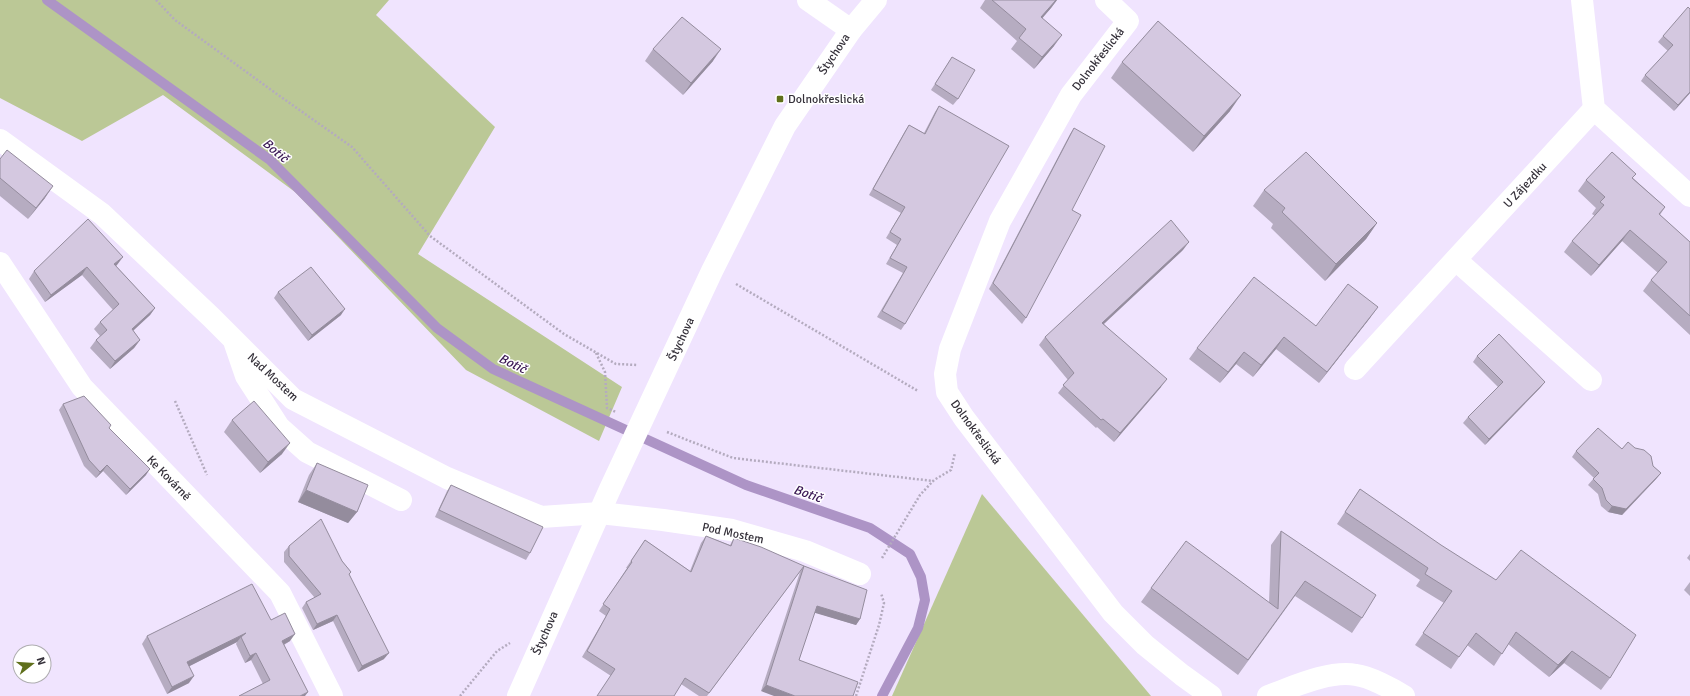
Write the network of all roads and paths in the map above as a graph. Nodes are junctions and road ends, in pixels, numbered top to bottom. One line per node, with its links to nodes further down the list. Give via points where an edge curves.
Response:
1 (156, 0): 14 (path, via 181,24 352,147 430,236 564,334)
2 (808, 0): 6 (street)
3 (876, 0): 6 (street, Štychova)
4 (1106, 0): 21 (street, Dolnokřeslická, via 1128,21 1071,95 1000,222 950,349 945,374 947,392)
5 (1582, 0): 7 (street)
6 (851, 30): 26 (street, Štychova, via 785,126 712,271)
7 (1594, 109): 9 (street); 10 (street, U Zájezdku)
8 (0, 140): 13 (street, Nad Mostem, via 102,214)
9 (1690, 196)
10 (1456, 260): 16 (street, U Zájezdku); 17 (street)
11 (0, 263): 31 (street, Ke Kovárně, via 82,387 280,593)
12 (729, 280): 18 (path)
13 (233, 339): 25 (street, via 246,376 278,427 307,452); 26 (street, Nad Mostem, via 293,399 447,478 541,517)
14 (596, 353): 15 (path, via 616,364); 20 (path, via 605,372 607,408)
15 (640, 366)
16 (1356, 369)
17 (1591, 380)
18 (924, 395)
19 (175, 401): 23 (path)
20 (622, 414)
21 (964, 418): 24 (path, via 951,470); 35 (street, Dolnokřeslická, via 1113,613 1145,645)
22 (666, 432): 24 (path, via 733,458)
23 (209, 479)
24 (933, 481): 27 (path, via 920,494)
25 (401, 500)
26 (600, 513): 28 (street, Pod Mostem, via 732,530 805,551); 33 (street, Štychova)
27 (883, 557)
28 (860, 574)
29 (878, 588): 34 (path, via 884,603)
30 (514, 641): 32 (path, via 497,651)
31 (332, 696)
32 (460, 696)
33 (518, 696)
34 (856, 696)
35 (1211, 696)
36 (1268, 696): 37 (street, via 1327,676 1357,675)
37 (1404, 696)

